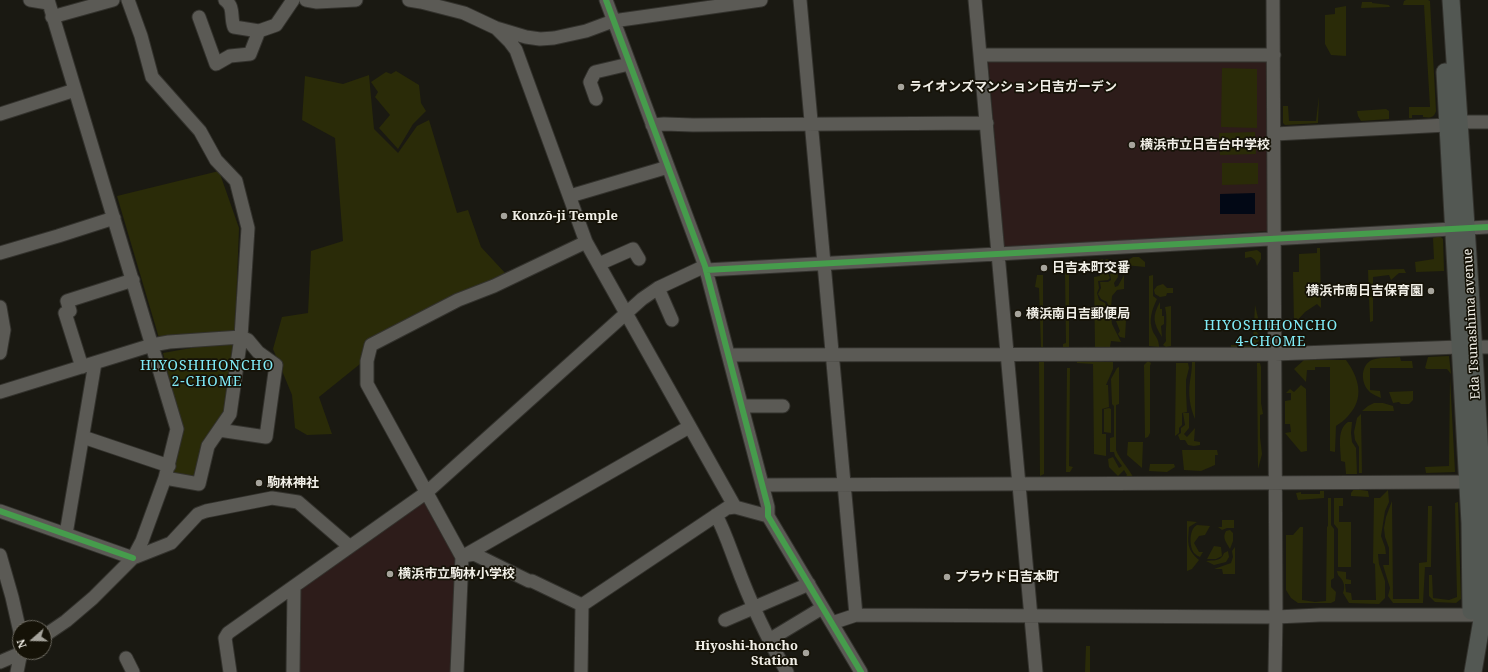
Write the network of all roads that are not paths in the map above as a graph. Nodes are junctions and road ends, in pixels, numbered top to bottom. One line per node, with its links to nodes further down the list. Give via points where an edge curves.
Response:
1 (30, 0): 16 (street)
2 (113, 0): 18 (street)
3 (128, 0): 54 (street, via 152,77 200,130 216,160 236,181 248,228)
4 (225, 0): 22 (street, via 232,8 234,27)
5 (293, 0): 22 (street, via 276,25)
6 (306, 0): 7 (street)
7 (356, 0)
8 (409, 0): 17 (street)
9 (606, 0): 20 (street)
10 (761, 0): 20 (street)
11 (800, 0): 32 (street)
12 (975, 0): 23 (street)
13 (1276, 0): 24 (street)
14 (1441, 0): 31 (main road, Eda Tsunashima avenue)
15 (1451, 0): 31 (main road, Eda Tsunashima avenue)
16 (48, 1): 18 (street)
17 (452, 4): 21 (street, via 464,13)
18 (52, 17): 26 (street)
19 (199, 17): 22 (street, via 216,64 230,56 250,54)
20 (613, 21): 21 (street, via 586,31 540,39); 25 (street)
21 (496, 28): 36 (street, via 516,50)
22 (259, 31)
23 (980, 55): 24 (street); 29 (street)
24 (1274, 55): 34 (street)
25 (630, 64): 27 (street, via 595,72 590,82); 33 (street)
26 (75, 90): 28 (street); 37 (street)
27 (596, 98)
28 (0, 114)
29 (987, 122): 32 (street); 43 (street)
30 (1488, 122): 31 (street)
31 (1453, 123): 34 (street); 39 (main road, Eda Tsunashima avenue)
32 (812, 124): 33 (street); 45 (street)
33 (652, 125): 35 (street)
34 (1275, 134): 40 (street)
35 (668, 167): 36 (street); 47 (street)
36 (570, 196): 41 (street)
37 (114, 218): 42 (street); 48 (street)
38 (1488, 227): 39 (street)
39 (1460, 228): 40 (street); 56 (main road, Eda Tsunashima avenue)
40 (1275, 238): 43 (street); 59 (street)
41 (586, 242): 46 (street); 75 (street, via 494,286 458,300 371,345 367,384)
42 (0, 253)
43 (998, 254): 45 (street); 58 (street)
44 (639, 259): 46 (street, via 633,249)
45 (823, 263): 47 (street); 61 (street)
46 (598, 264): 51 (street)
47 (706, 268): 49 (street); 60 (street)
48 (133, 280): 55 (street); 62 (street, via 67,301 70,311 65,313)
49 (658, 288): 51 (street); 52 (street)
50 (0, 308): 53 (street)
51 (626, 312): 66 (street); 75 (street)
52 (672, 320)
53 (2, 325): 57 (street, via 4,330)
54 (241, 337): 55 (street, via 168,342); 67 (street, via 230,414); 67 (street, via 248,340 258,352 276,365 266,437)
55 (152, 346): 62 (street); 69 (street, via 177,429)
56 (1474, 347): 59 (street); 72 (main road, Eda Tsunashima avenue)
57 (0, 353)
58 (1006, 354): 59 (street); 61 (street); 71 (street)
59 (1275, 354): 70 (street)
60 (729, 355): 61 (street); 64 (street)
61 (832, 355): 74 (street)
62 (89, 365): 63 (street); 68 (street)
63 (0, 392)
64 (742, 406): 65 (street); 73 (street)
65 (783, 406)
66 (689, 427): 76 (street); 83 (street)
67 (219, 430): 69 (street, via 208,446 199,484)
68 (83, 437): 69 (street); 80 (street)
69 (167, 472): 84 (street, via 142,541)
70 (1275, 483): 71 (street); 72 (street); 93 (street)
71 (1020, 484): 74 (street); 92 (street)
72 (1479, 484): 91 (main road, Eda Tsunashima avenue, via 1484,523)
73 (762, 485): 74 (street); 79 (street)
74 (844, 485): 90 (street)
75 (427, 492): 81 (street); 83 (street)
76 (735, 507): 78 (street, via 727,508); 79 (street)
77 (0, 511): 80 (street)
78 (716, 515): 87 (street); 88 (street)
79 (768, 516): 85 (street)
80 (66, 534): 84 (street)
81 (349, 546): 84 (street, via 298,502 272,498 206,510 198,514 171,543); 86 (street)
82 (0, 555): 94 (street)
83 (462, 557): 87 (street, via 474,554); 107 (street)
84 (133, 558): 97 (street, via 93,598)
85 (809, 584): 88 (street); 89 (street)
86 (294, 587): 105 (street, via 228,633 225,638); 106 (street)
87 (582, 605): 108 (street)
88 (755, 607): 95 (street); 98 (street)
89 (822, 608): 96 (street); 98 (street)
90 (856, 615): 92 (street); 96 (street)
91 (1481, 615): 93 (street); 113 (main road, Eda Tsunashima avenue); 114 (main road, Eda Tsunashima avenue)
92 (1032, 617): 93 (street); 111 (street)
93 (1276, 617): 112 (street)
94 (17, 620)
95 (725, 620)
96 (832, 624): 110 (street)
97 (52, 631)
98 (769, 640): 109 (street)
99 (12, 657): 102 (street)
100 (126, 658): 104 (street)
101 (20, 660): 103 (street)
102 (0, 662)
103 (18, 672)
104 (133, 672)
105 (230, 672)
106 (293, 672)
107 (457, 672)
108 (581, 672)
109 (786, 672)
110 (862, 672)
111 (1036, 672)
112 (1275, 672)
113 (1463, 672)
114 (1473, 672)

